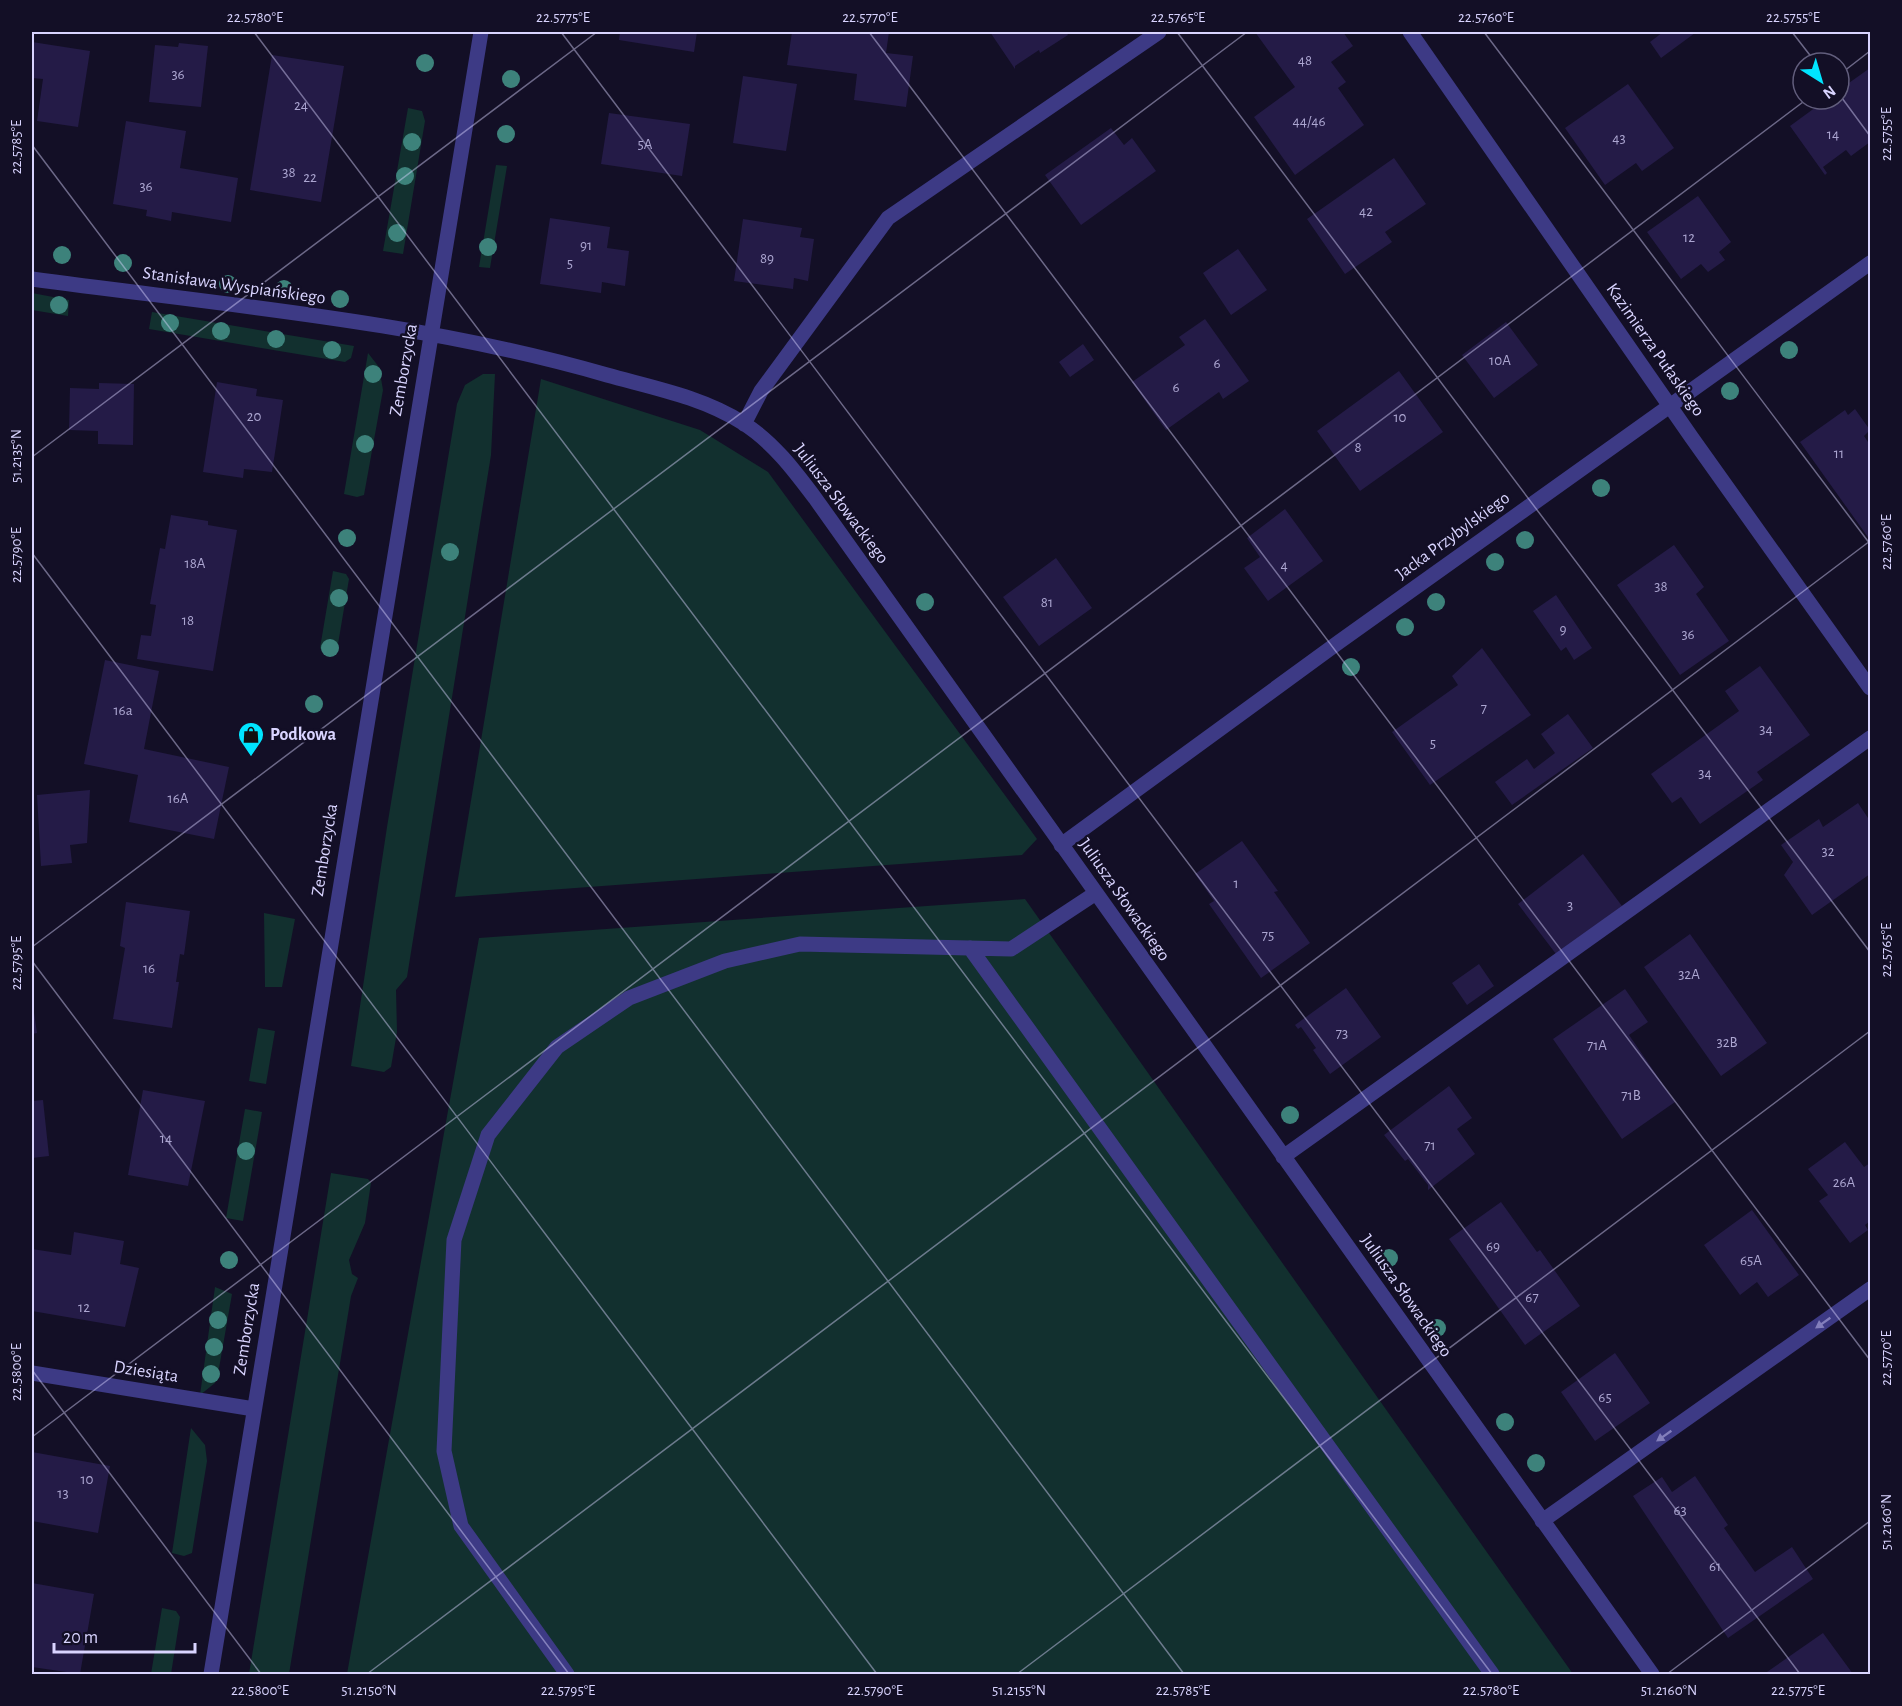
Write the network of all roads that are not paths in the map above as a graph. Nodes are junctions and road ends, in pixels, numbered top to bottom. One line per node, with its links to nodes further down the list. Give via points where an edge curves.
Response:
1 (481, 32): 6 (street, Zemborzycka)
2 (1159, 32): 8 (street, via 888,218 761,392)
3 (1410, 32): 7 (street, Kazimierza Pułaskiego)
4 (1870, 263): 7 (street, Jacka Przybylskiego)
5 (32, 279): 6 (street, Stanisława Wyspiańskiego)
6 (430, 334): 8 (street, Juliusza Słowackiego, via 529,352 703,402); 17 (street, Zemborzycka)
7 (1669, 405): 9 (street, Kazimierza Pułaskiego); 11 (street, Jacka Przybylskiego)
8 (744, 424): 11 (street, Juliusza Słowackiego, via 779,452 815,498)
9 (1870, 688)
10 (1870, 738): 14 (street)
11 (1061, 844): 12 (street, Juliusza Słowackiego)
12 (1096, 893): 13 (street, via 1011,949); 14 (street, Juliusza Słowackiego)
13 (970, 948): 20 (street, via 800,945 726,961 629,998 557,1047 488,1135 454,1240 444,1451 461,1526); 21 (street)
14 (1283, 1157): 18 (street, Juliusza Słowackiego)
15 (1870, 1289): 18 (street, one-way to 18)
16 (32, 1373): 17 (street, Dziesiąta)
17 (254, 1409): 19 (street, Zemborzycka)
18 (1542, 1521): 22 (street, Juliusza Słowackiego)
19 (211, 1674)
20 (567, 1674)
21 (1492, 1674)
22 (1652, 1674)

